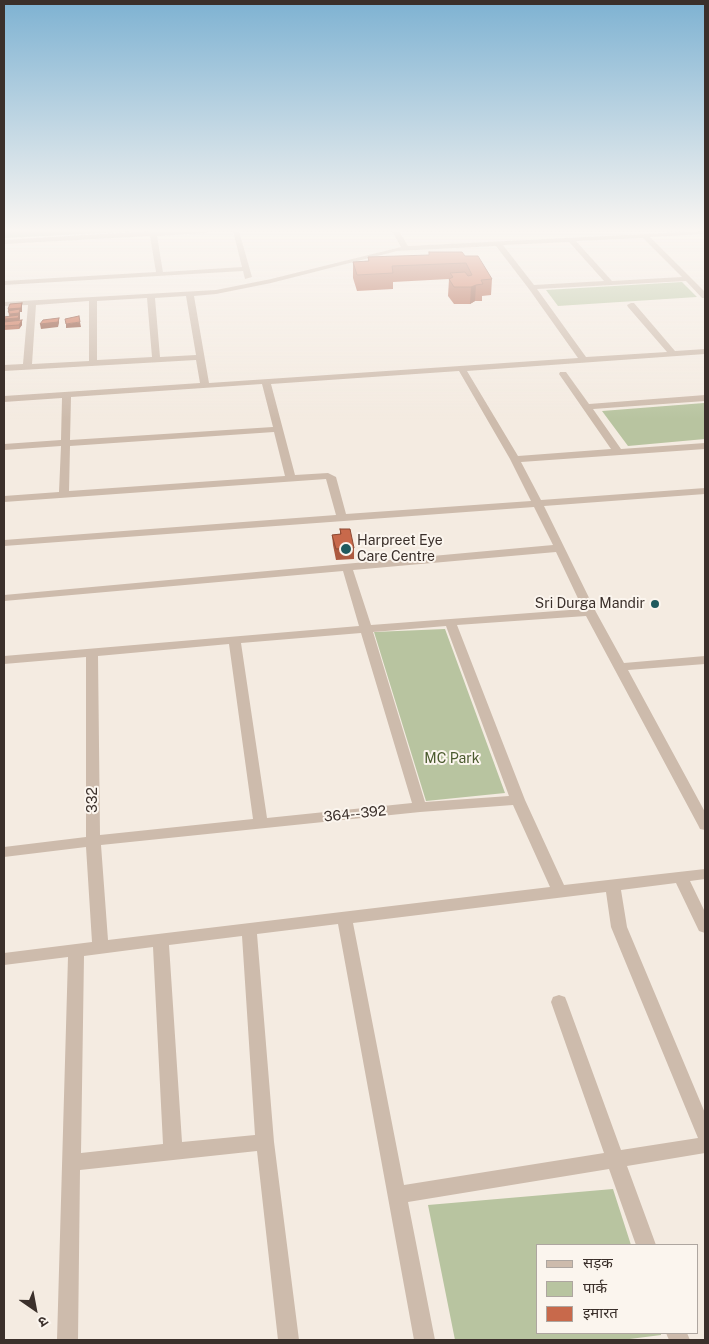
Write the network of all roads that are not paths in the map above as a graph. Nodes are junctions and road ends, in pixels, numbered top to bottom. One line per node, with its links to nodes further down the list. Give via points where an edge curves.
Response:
1 (190, 294): 3 (street); 10 (street)
2 (537, 294): 12 (street)
3 (151, 296): 4 (street); 11 (street)
4 (93, 300): 5 (street); 13 (street)
5 (32, 303): 6 (street); 14 (street)
6 (4, 304)
7 (631, 305): 9 (street)
8 (705, 352): 9 (street)
9 (673, 354): 12 (street)
10 (199, 357): 11 (street); 19 (street)
11 (156, 360): 13 (street)
12 (584, 361): 16 (street)
13 (93, 363): 14 (street)
14 (27, 367): 15 (street)
15 (4, 368)
16 (462, 369): 18 (street); 29 (street)
17 (563, 374): 23 (street)
18 (266, 382): 19 (street); 24 (street)
19 (205, 386): 20 (street)
20 (67, 396): 22 (street); 25 (street)
21 (705, 398): 23 (street)
22 (4, 399)
23 (587, 407): 28 (street)
24 (279, 428): 25 (street); 30 (street)
25 (66, 443): 27 (street); 32 (street)
26 (705, 446): 28 (street)
27 (4, 447)
28 (618, 452): 29 (street)
29 (515, 459): 34 (street)
30 (291, 478): 32 (street); 35 (street, via 328,476 332,479)
31 (705, 492): 34 (street)
32 (64, 495): 33 (street)
33 (4, 499)
34 (538, 505): 35 (street); 37 (street)
35 (342, 519): 36 (street)
36 (4, 544)
37 (560, 548): 38 (street); 40 (street)
38 (347, 567): 39 (street); 42 (street)
39 (4, 598)
40 (590, 612): 41 (street); 47 (street)
41 (450, 622): 42 (street); 48 (street)
42 (367, 629): 43 (street); 49 (street)
43 (234, 640): 44 (street); 50 (street)
44 (92, 652): 45 (street); 52 (street, 332)
45 (4, 660)
46 (705, 660): 47 (street)
47 (620, 667): 51 (street)
48 (518, 800): 49 (street, 364--392); 57 (street)
49 (420, 807): 50 (street, 364--392)
50 (261, 823): 52 (street, 364--392)
51 (705, 825)
52 (93, 841): 53 (street, 364--392); 62 (street, 332)
53 (4, 852)
54 (705, 874): 55 (street)
55 (680, 876): 56 (street); 59 (street)
56 (613, 884): 57 (street); 66 (street, via 619,927)
57 (559, 891): 58 (street)
58 (344, 917): 60 (street); 72 (street)
59 (705, 927)
60 (249, 928): 61 (street); 67 (street)
61 (161, 939): 62 (street); 69 (street)
62 (100, 947): 63 (street)
63 (76, 950): 64 (street); 71 (street)
64 (4, 959)
65 (559, 1002): 70 (street)
66 (705, 1134)
67 (265, 1142): 69 (street); 75 (street)
68 (705, 1145): 70 (street)
69 (173, 1152): 71 (street)
70 (617, 1160): 72 (street); 73 (street)
71 (71, 1162): 74 (street)
72 (397, 1196): 76 (street)
73 (646, 1244)
74 (67, 1340)
75 (289, 1340)
76 (424, 1340)

